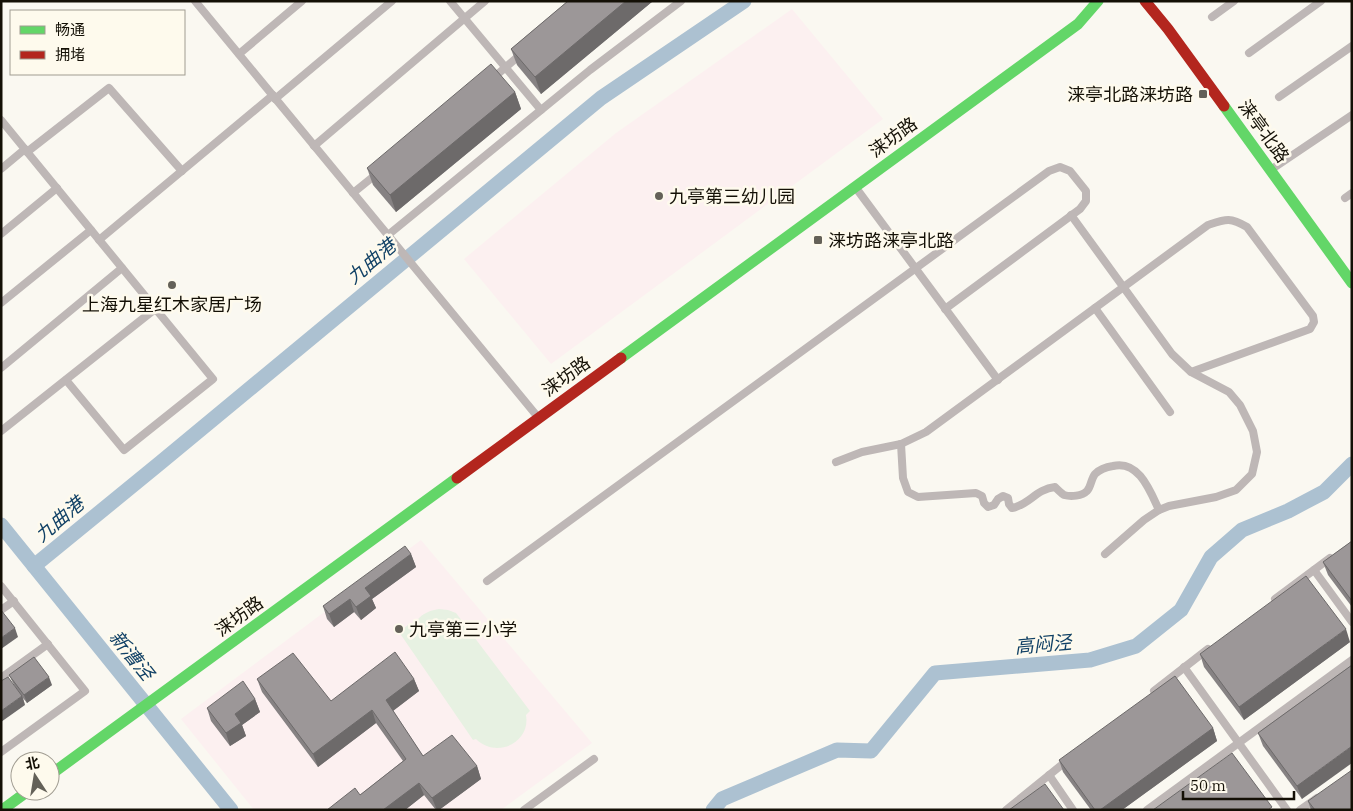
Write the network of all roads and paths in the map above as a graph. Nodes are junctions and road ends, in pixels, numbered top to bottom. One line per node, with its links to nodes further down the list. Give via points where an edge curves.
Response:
1 (302, 1): 16 (lane)
2 (392, 1): 19 (lane)
3 (450, 1): 12 (lane)
4 (485, 1): 12 (lane)
5 (681, 1): 21 (lane)
6 (1098, 1): 30 (street, 涞坊路, via 1078,24)
7 (1145, 1): 28 (street, 涞亭北路)
8 (1234, 1): 11 (lane)
9 (1321, 1): 15 (lane)
10 (200, 3): 16 (lane)
11 (1212, 17)
12 (465, 19): 17 (lane); 24 (lane)
13 (1352, 46): 20 (lane)
14 (527, 49): 17 (lane)
15 (1248, 53)
16 (238, 54): 19 (lane)
17 (505, 67): 18 (lane); 21 (lane)
18 (482, 86)
19 (274, 97): 24 (lane); 29 (lane)
20 (1279, 97)
21 (541, 110): 36 (lane)
22 (1352, 115): 28 (lane)
23 (1, 120): 25 (lane)
24 (314, 146): 32 (lane)
25 (26, 150): 27 (lane); 29 (lane, via 109,88); 31 (lane)
26 (384, 168): 32 (lane)
27 (1, 169)
28 (1270, 170): 40 (street, 涞亭北路)
29 (182, 171): 37 (lane)
30 (854, 187): 39 (lane); 51 (street, 涞坊路)
31 (57, 188): 34 (lane); 35 (lane)
32 (353, 193): 36 (lane)
33 (1072, 215): 39 (lane, via 1086,201 1086,191 1070,171 1060,167 1049,171); 41 (lane); 45 (lane)
34 (90, 230): 37 (lane); 42 (lane)
35 (1, 234)
36 (390, 237): 51 (lane)
37 (99, 240): 38 (lane)
38 (122, 268): 44 (lane); 46 (lane)
39 (915, 268): 45 (lane); 59 (lane)
40 (1352, 283)
41 (1124, 287): 43 (lane); 47 (lane, via 1172,354); 47 (lane, via 1208,225 1223,220 1236,221 1247,227 1313,316 1310,329)
42 (1, 304)
43 (1095, 308): 49 (lane); 50 (lane)
44 (155, 309): 48 (lane); 48 (lane, via 213,379 124,450)
45 (945, 309): 49 (lane)
46 (1, 368)
47 (1191, 372): 55 (lane, via 1229,392 1240,404 1253,431 1257,452 1252,474 1236,490)
48 (66, 380): 52 (lane)
49 (998, 380): 53 (lane, via 926,432)
50 (1170, 412)
51 (539, 418): 75 (street, 涞坊路)
52 (1, 431)
53 (901, 444): 54 (lane, via 862,452); 55 (lane, via 903,478 908,492 918,496 976,493 982,496 988,507 1002,496 1008,498 1012,508 1047,488 1055,487 1064,494 1080,495 1088,491 1096,473 1117,465 1130,467 1142,477)
54 (836, 462)
55 (1160, 510): 57 (lane)
56 (1337, 553): 58 (lane)
57 (1105, 554)
58 (1314, 570): 62 (lane); 64 (lane)
59 (487, 581)
60 (1, 586): 61 (lane)
61 (14, 601): 63 (lane); 65 (lane)
62 (1268, 605)
63 (1, 610)
64 (1352, 622)
65 (48, 644): 69 (lane); 73 (lane, via 85,691)
66 (1215, 644): 68 (lane)
67 (1352, 660): 71 (lane)
68 (1184, 667): 70 (lane); 71 (lane)
69 (1, 678)
70 (1146, 697)
71 (1238, 743): 83 (lane); 84 (lane)
72 (1079, 751): 76 (lane)
73 (1, 752)
74 (594, 759): 80 (lane)
75 (60, 768)
76 (1049, 775): 81 (lane); 82 (lane)
77 (1322, 794): 85 (lane)
78 (14, 801): 79 (street)
79 (2, 810)
80 (524, 810)
81 (1006, 810)
82 (1073, 810)
83 (1147, 810)
84 (1287, 810)
85 (1300, 810)

